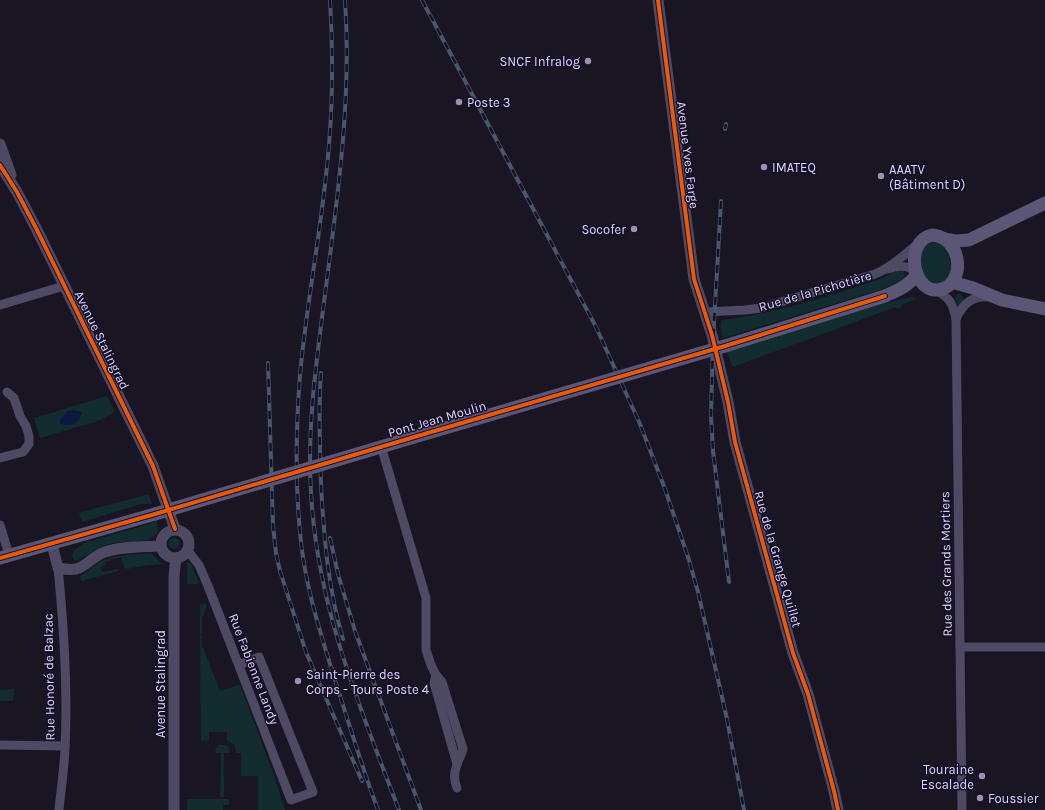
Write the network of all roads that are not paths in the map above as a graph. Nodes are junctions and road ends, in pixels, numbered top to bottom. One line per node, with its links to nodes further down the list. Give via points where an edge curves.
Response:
1 (658, 0): 18 (street, Avenue Yves Farge, via 692,264)
2 (0, 144): 4 (street, Avenue Stalingrad)
3 (0, 165): 4 (street, Avenue Stalingrad)
4 (17, 192): 11 (street, Avenue Stalingrad)
5 (1045, 203): 6 (main road, via 972,238 956,241)
6 (946, 239): 7 (main road, via 928,236); 10 (main road, via 957,260 957,272)
7 (917, 246): 8 (street, Rue de la Pichotière); 9 (main road)
8 (885, 270): 9 (street, via 903,266); 18 (street, Rue de la Pichotière, via 761,308)
9 (916, 272): 12 (main road, via 921,283); 13 (main road, via 906,286)
10 (952, 282): 12 (main road, via 947,287); 14 (main road); 16 (street, Rue des Grands Mortiers)
11 (64, 286): 15 (street); 24 (street, Avenue Stalingrad, via 153,466)
12 (933, 289): 13 (main road); 16 (street, via 948,299)
13 (885, 296): 21 (main road, Pont Jean Moulin, bridge, via 725,346)
14 (1002, 300): 17 (main road); 19 (street, via 989,297 973,298 963,306)
15 (0, 305)
16 (954, 307): 19 (street, Rue des Grands Mortiers)
17 (1045, 309)
18 (705, 312): 39 (street, Rue de la Grange Quillet, via 728,402 735,442 793,652 808,694)
19 (956, 318): 31 (street, Rue des Grands Mortiers)
20 (7, 392): 22 (street, via 14,398 26,426 29,444 23,452)
21 (381, 446): 25 (main road, Pont Jean Moulin, bridge); 36 (street, via 426,598 426,650 430,665 442,682 463,749 455,774)
22 (0, 458)
23 (0, 525): 28 (street)
24 (175, 529): 26 (street, via 166,532); 27 (street, via 183,532 188,538)
25 (52, 544): 28 (main road, Pont Jean Moulin); 30 (street, Rue Honoré de Balzac)
26 (160, 546): 29 (street, via 164,554); 30 (street, via 111,550 97,555 79,568)
27 (188, 551): 29 (street); 33 (street, Rue Fabienne Landy, via 199,565)
28 (4, 557)
29 (176, 558): 38 (street, Avenue Stalingrad)
30 (58, 568): 35 (street, Rue Honoré de Balzac, via 65,646)
31 (960, 647): 32 (street); 40 (street, Rue des Grands Mortiers)
32 (1045, 647)
33 (239, 665): 33 (street, Rue Fabienne Landy, via 260,657 313,792 291,800)
34 (0, 745): 35 (street)
35 (65, 746): 37 (street, Rue Honoré de Balzac)
36 (457, 788)
37 (59, 810)
38 (174, 810)
39 (838, 810)
40 (962, 810)

